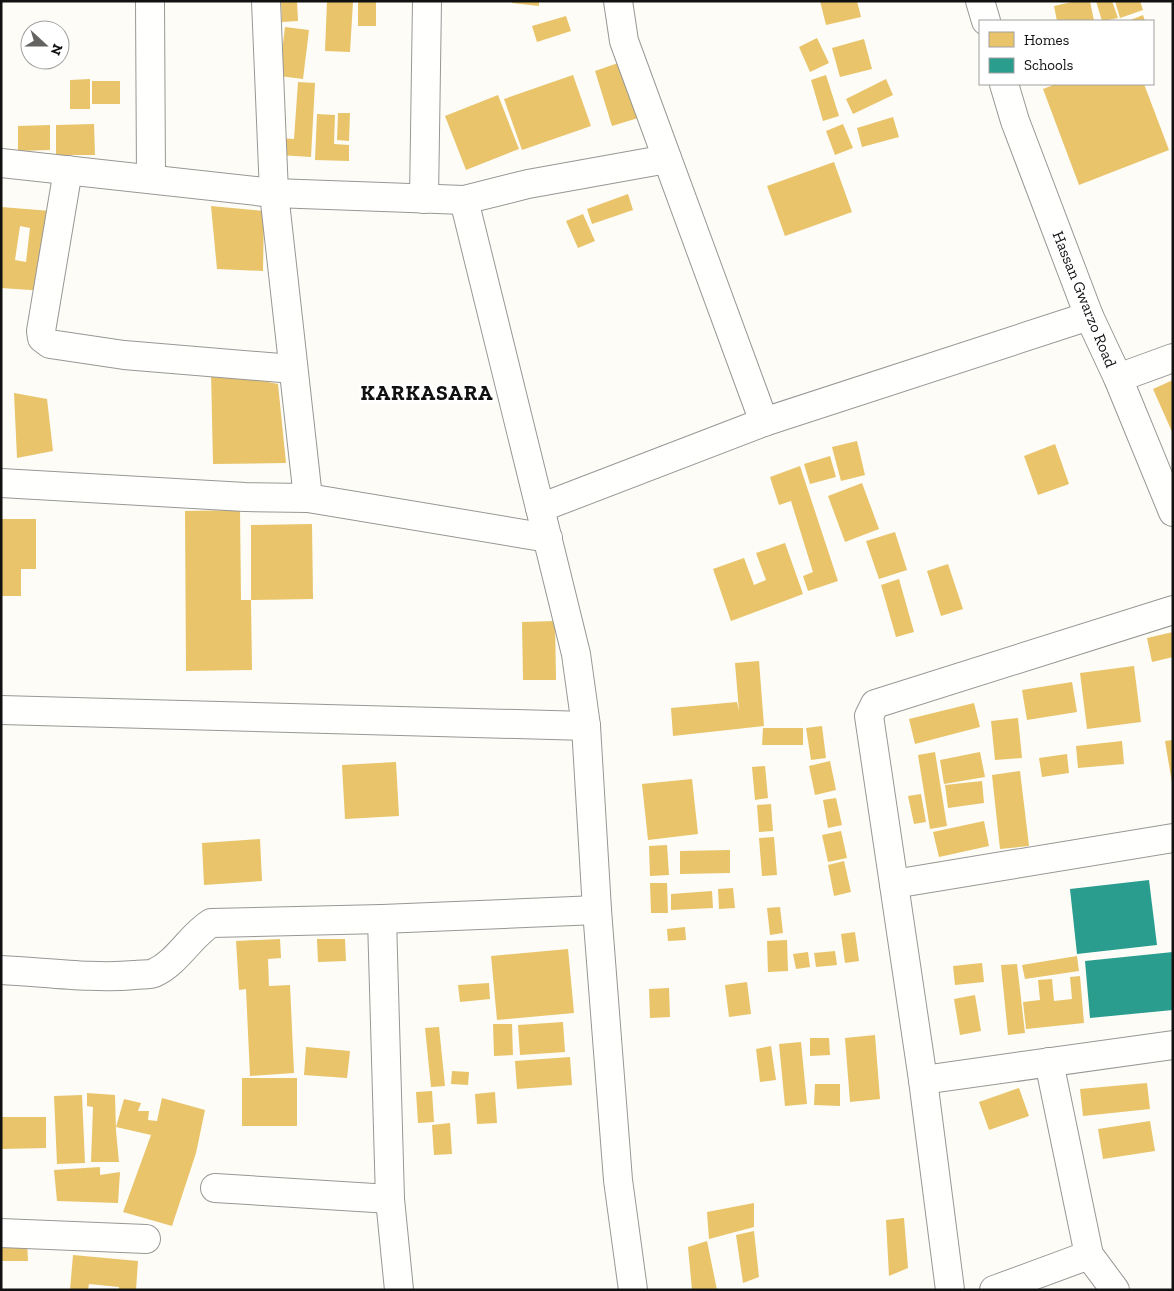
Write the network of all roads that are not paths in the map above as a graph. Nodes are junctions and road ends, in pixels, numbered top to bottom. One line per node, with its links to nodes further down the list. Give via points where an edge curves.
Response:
1 (150, 1): 11 (street)
2 (266, 1): 12 (street)
3 (427, 1): 13 (street)
4 (618, 1): 8 (street, via 624,41)
5 (980, 1): 6 (street)
6 (986, 20)
7 (1004, 85): 15 (street, Hassan Gwarzo Road)
8 (667, 159): 14 (street, via 528,184); 19 (street)
9 (1, 163): 10 (street)
10 (68, 170): 11 (street); 17 (street, via 42,338 50,344 124,355)
11 (151, 179): 12 (street)
12 (274, 193): 13 (street); 17 (street)
13 (424, 199): 14 (street)
14 (464, 200): 23 (street)
15 (1089, 316): 18 (street, Hassan Gwarzo Road); 19 (street)
16 (1173, 358): 18 (street)
17 (293, 368): 22 (street)
18 (1118, 378): 21 (street, Hassan Gwarzo Road)
19 (764, 422): 23 (street)
20 (1, 483): 22 (street)
21 (1167, 484): 24 (street, Hassan Gwarzo Road)
22 (308, 498): 25 (street)
23 (540, 508): 25 (street)
24 (1173, 512)
25 (548, 538): 28 (street, via 576,654)
26 (1173, 610): 30 (street, via 875,704 869,716)
27 (1, 710): 28 (street)
28 (586, 726): 31 (street)
29 (1173, 838): 30 (street)
30 (894, 884): 36 (street)
31 (597, 910): 32 (street); 43 (street, via 618,1180)
32 (382, 919): 33 (street, via 211,923 179,954 153,973 120,976); 38 (street)
33 (1, 970)
34 (1173, 1045): 35 (street)
35 (1049, 1062): 36 (street); 41 (street)
36 (923, 1080): 44 (street)
37 (215, 1188): 38 (street)
38 (390, 1199): 42 (street)
39 (1, 1233): 40 (street)
40 (146, 1239)
41 (1089, 1255): 45 (street); 46 (street)
42 (399, 1290)
43 (633, 1290)
44 (950, 1290)
45 (994, 1290)
46 (1115, 1290)

